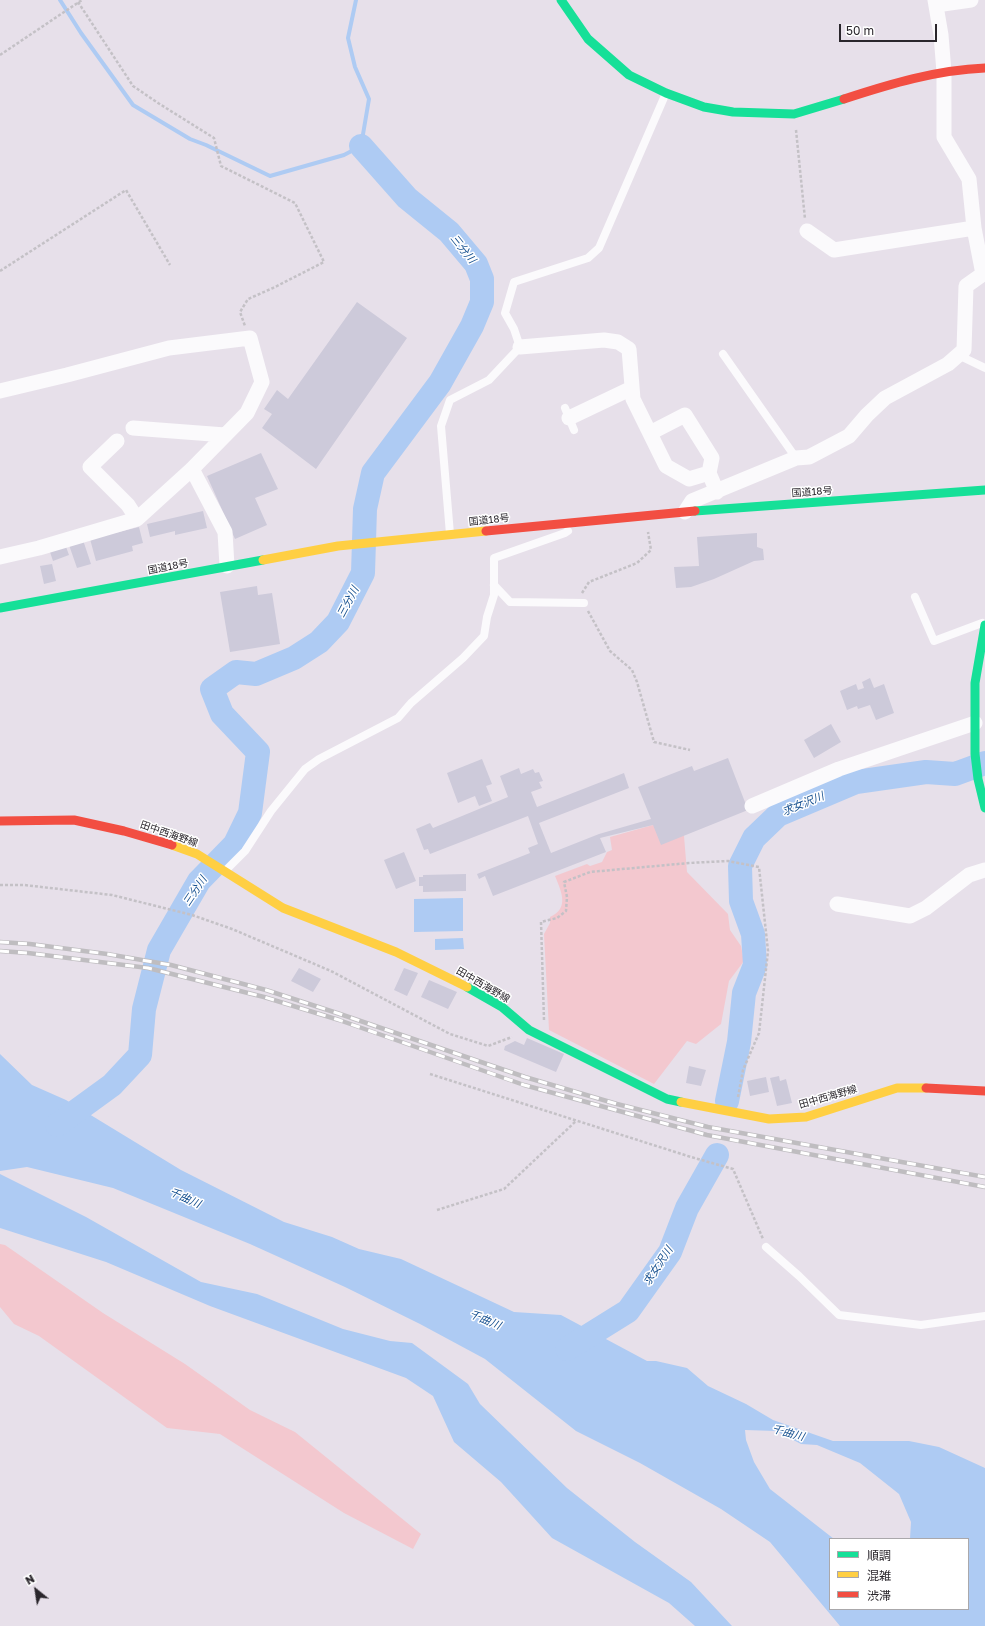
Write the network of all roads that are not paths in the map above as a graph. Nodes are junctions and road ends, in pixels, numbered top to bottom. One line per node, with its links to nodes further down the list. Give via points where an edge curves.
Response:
1 (561, 0): 6 (main road, via 588,39 629,75)
2 (971, 0): 3 (street)
3 (936, 2): 5 (street, via 942,35)
4 (985, 68): 5 (main road)
5 (944, 72): 6 (main road, via 905,80 794,114 733,112 704,106); 7 (street, via 944,137 969,179)
6 (666, 93): 10 (lane, via 599,248 588,258 514,282 505,313)
7 (974, 228): 8 (street, via 834,250); 9 (street)
8 (807, 231)
9 (984, 273): 12 (street, via 966,286 964,350)
10 (520, 347): 14 (street, via 604,340 618,342 629,349); 29 (lane, via 489,380 450,400 441,426)
11 (723, 354): 21 (lane)
12 (958, 356): 13 (lane); 21 (street, via 885,398 849,436 809,457)
13 (985, 368)
14 (632, 388): 16 (street); 18 (street, via 633,398)
15 (0, 390): 19 (street, via 169,348 250,338 262,382 247,413)
16 (569, 418)
17 (132, 428): 19 (street)
18 (650, 433): 23 (street, via 666,466 689,479); 23 (street, via 686,415 712,458)
19 (225, 435): 22 (street)
20 (117, 441): 27 (street, via 90,467 128,505)
21 (796, 458): 25 (street)
22 (192, 469): 27 (street); 31 (street, via 225,532)
23 (709, 473): 25 (street)
24 (985, 490): 26 (main road, 国道18号)
25 (717, 492): 26 (street, via 692,501)
26 (685, 512): 28 (main road, 国道18号)
27 (137, 519): 30 (street)
28 (579, 522): 29 (main road, 国道18号); 32 (lane, via 565,533 494,558)
29 (450, 535): 31 (main road, 国道18号, via 338,546)
30 (0, 557)
31 (227, 566): 35 (main road, 国道18号)
32 (494, 585): 34 (lane, via 510,602); 43 (lane, via 484,636 398,718 319,759 305,769 271,811 245,851)
33 (914, 596): 36 (lane, via 934,641)
34 (584, 602)
35 (0, 608)
36 (985, 622)
37 (985, 625): 38 (main road, via 975,683)
38 (975, 723): 39 (street, via 839,769); 40 (main road, via 978,779)
39 (752, 806)
40 (985, 808)
41 (0, 821): 43 (main road, 田中西海野線, via 74,820 124,831 182,848)
42 (985, 870): 44 (street, via 969,875 926,908 910,916)
43 (226, 871): 45 (main road, 田中西海野線, via 283,908 396,952 463,985 502,1007 530,1030 667,1100 769,1119 806,1117 897,1088)
44 (837, 904)
45 (985, 1091)
46 (766, 1247): 47 (lane, via 839,1315 921,1325)
47 (985, 1316)

